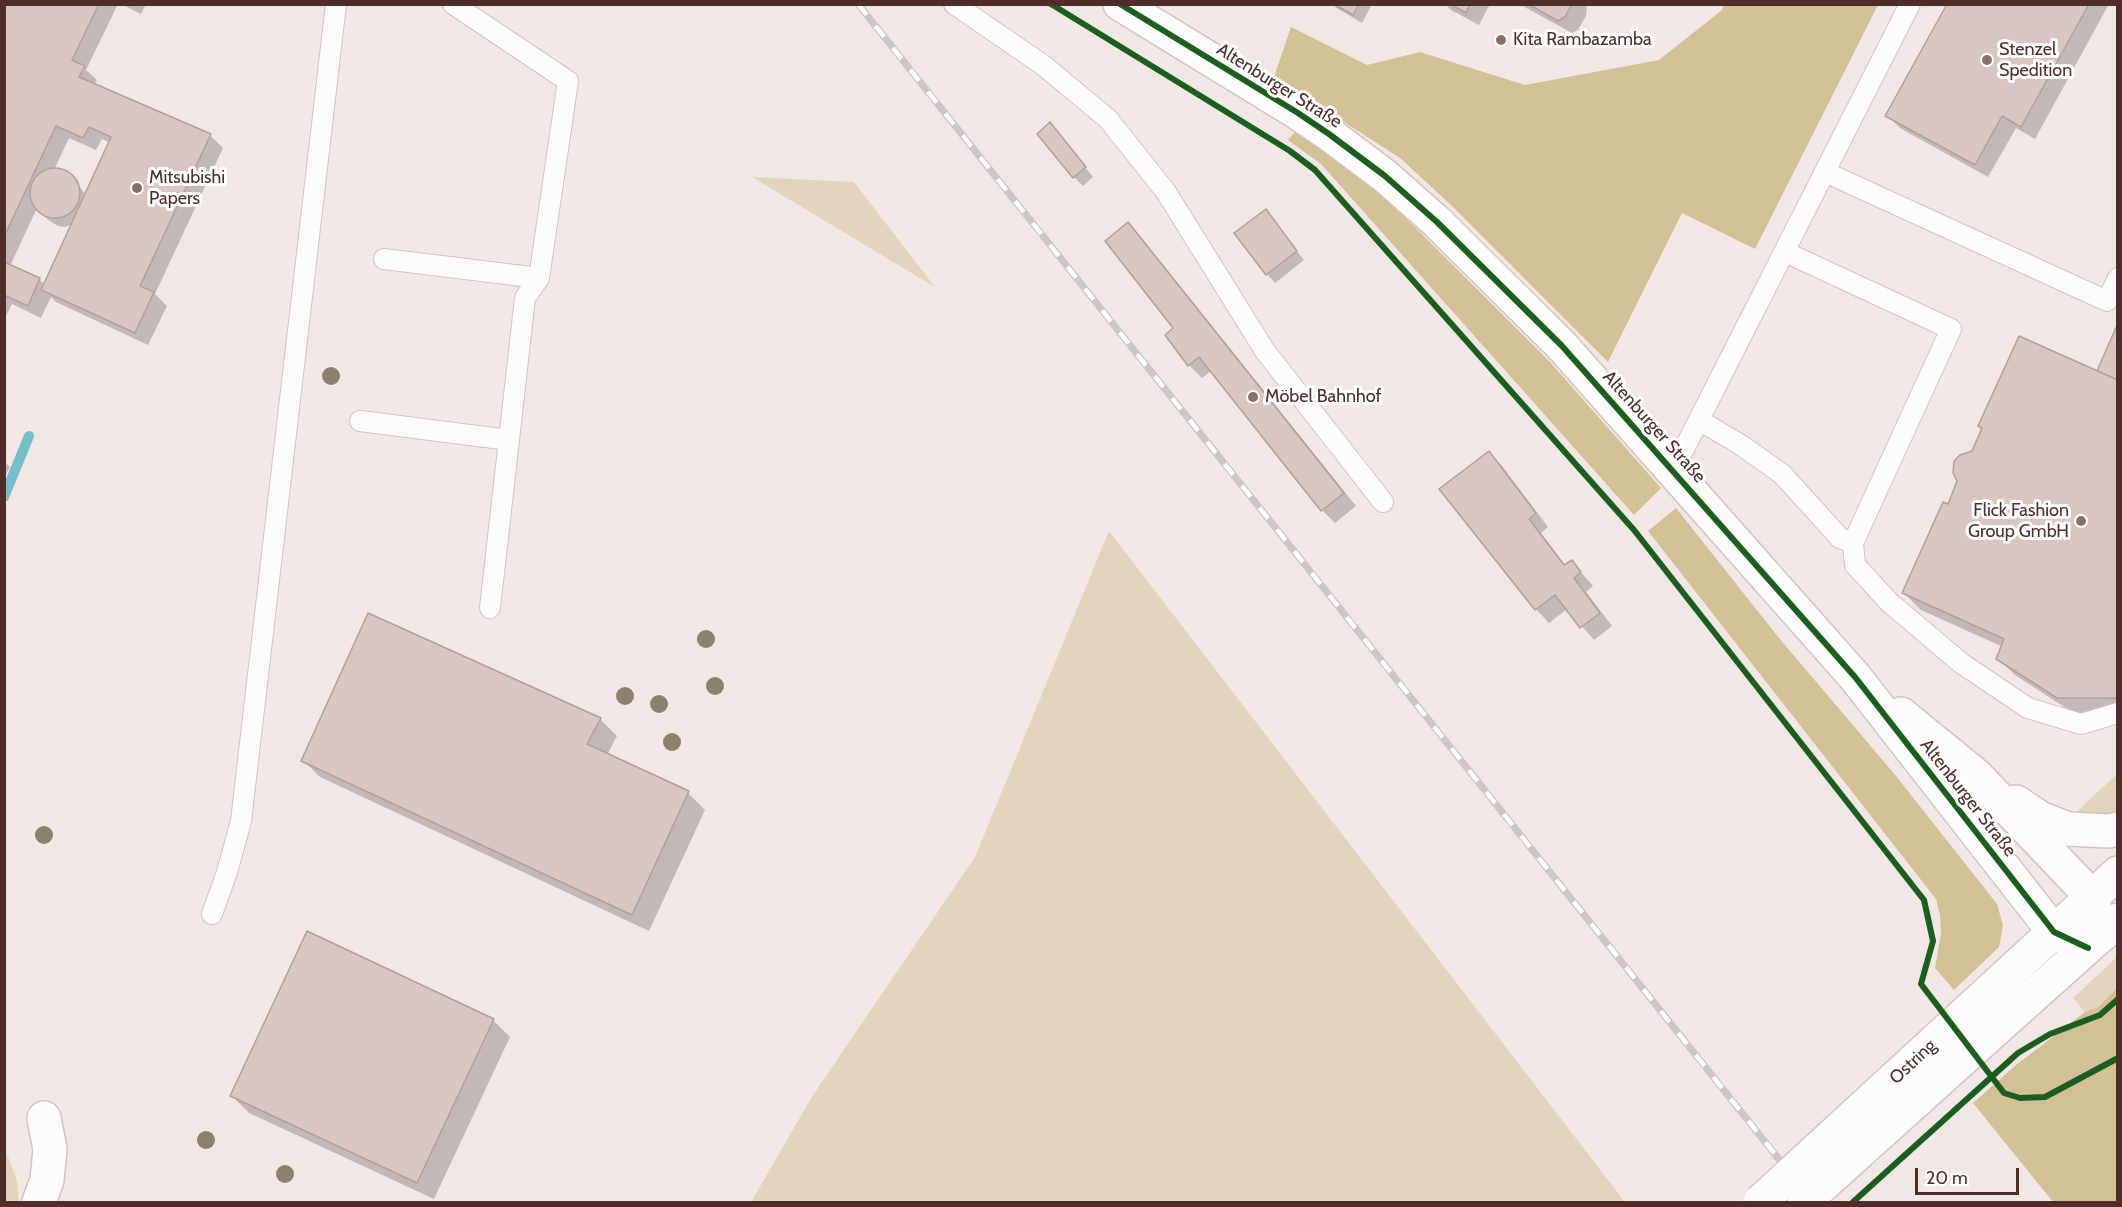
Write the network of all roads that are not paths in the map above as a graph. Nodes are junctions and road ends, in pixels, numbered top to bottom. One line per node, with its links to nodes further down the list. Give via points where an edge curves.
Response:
1 (336, 4): 24 (lane, via 241,821)
2 (453, 4): 9 (lane, via 568,81)
3 (954, 4): 15 (lane, via 1043,65 1108,118 1166,192 1265,351)
4 (1120, 4): 14 (street, Altenburger Straße, via 1298,113 1385,176 1562,346)
5 (1910, 4): 6 (lane)
6 (1825, 172): 7 (lane); 10 (lane, via 2107,301)
7 (1785, 252): 11 (lane); 16 (lane, via 1951,330)
8 (384, 259): 9 (lane)
9 (539, 278): 13 (lane, via 525,298)
10 (2118, 278)
11 (1699, 420): 14 (lane, via 1683,451); 16 (lane, via 1782,474 1840,538)
12 (360, 421): 13 (lane)
13 (509, 440): 17 (lane)
14 (1667, 464): 18 (street, Altenburger Straße)
15 (1383, 502)
16 (1853, 543): 19 (lane, via 1855,565 1889,602 1962,663 2028,708 2081,724)
17 (490, 608)
18 (1855, 677): 20 (street, Altenburger Straße); 25 (street, Altenburger Straße)
19 (2118, 713)
20 (1977, 776): 21 (street, via 2040,818 2068,829); 23 (street, Altenburger Straße)
21 (2118, 829)
22 (2118, 873): 23 (street, Ostring)
23 (2091, 896): 25 (street, Ostring); 26 (street, Altenburger Straße)
24 (212, 914)
25 (2054, 932): 26 (street, Altenburger Straße); 29 (street, Ostring, bridge)
26 (2103, 934): 30 (street, Ostring, bridge)
27 (44, 1118): 28 (street, via 50,1149)
28 (39, 1203)
29 (1760, 1203)
30 (1804, 1203)

